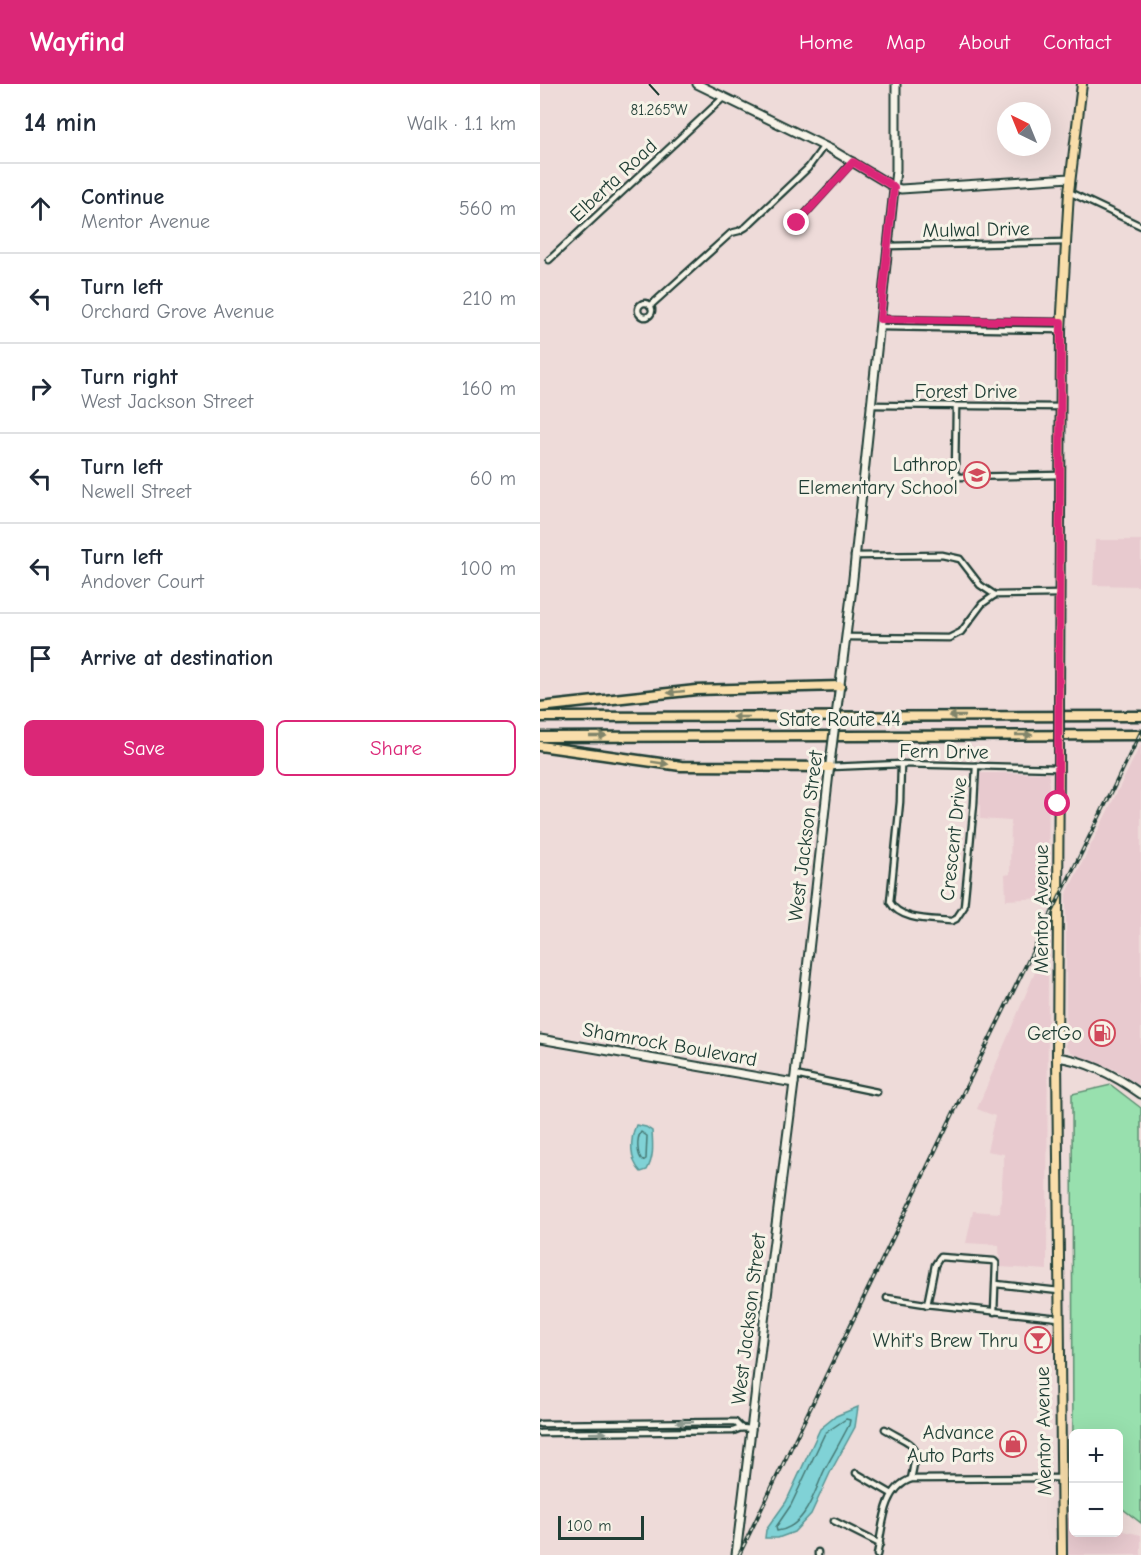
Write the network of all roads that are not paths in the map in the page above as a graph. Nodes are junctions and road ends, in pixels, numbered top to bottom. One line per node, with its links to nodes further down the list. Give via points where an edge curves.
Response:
1 (697, 84): 4 (street)
2 (896, 84): 8 (street, West Jackson Street)
3 (1082, 84): 7 (main road, Mentor Avenue)
4 (723, 98): 5 (street); 14 (street, Elberta Road)
5 (823, 147): 6 (street); 15 (street, via 808,168 746,227 731,233)
6 (853, 162): 8 (street); 10 (street)
7 (1070, 178): 8 (street); 9 (main road, Mentor Avenue)
8 (894, 187): 13 (street, West Jackson Street)
9 (1069, 192): 11 (street); 12 (main road, Mentor Avenue)
10 (797, 223)
11 (1141, 226)
12 (1065, 242): 13 (street, Mulwal Drive); 17 (main road, Mentor Avenue)
13 (889, 246): 16 (street, West Jackson Street)
14 (549, 260)
15 (650, 306)
16 (880, 323): 17 (street); 18 (street, West Jackson Street)
17 (1061, 326): 19 (main road, Mentor Avenue)
18 (870, 405): 20 (street, Forest Drive); 22 (street, West Jackson Street)
19 (1061, 406): 20 (street, Forest Drive); 21 (main road, Mentor Avenue)
20 (956, 407): 21 (street, via 955,473 959,477)
21 (1061, 476): 23 (main road, Mentor Avenue)
22 (854, 556): 24 (street, via 942,555 960,560 980,585); 25 (street, West Jackson Street)
23 (1059, 594): 24 (street); 36 (main road, Mentor Avenue, bridge)
24 (995, 595): 25 (street, via 982,604 961,632 949,638)
25 (846, 637): 26 (street, West Jackson Street)
26 (840, 686): 27 (highway, one-way to 27, via 696,690); 35 (street, West Jackson Street, bridge)
27 (540, 707)
28 (1141, 716): 29 (highway, State Route 44, one-way to 29)
29 (540, 717)
30 (1141, 735): 31 (highway, State Route 44, one-way to 30)
31 (540, 737)
32 (540, 746): 35 (highway, one-way to 35, via 681,766)
33 (901, 764): 34 (street, Fern Drive); 34 (street, Crescent Drive, via 890,902 904,915 952,921 964,907); 35 (street, Fern Drive)
34 (976, 766): 36 (street, Fern Drive)
35 (830, 767): 39 (street, West Jackson Street)
36 (1058, 768): 38 (main road, Mentor Avenue)
37 (540, 1039): 39 (street, Shamrock Boulevard)
38 (1057, 1057): 41 (street, via 1102,1070); 43 (main road, Mentor Avenue)
39 (795, 1079): 40 (street); 51 (street, West Jackson Street)
40 (878, 1092)
41 (1141, 1094)
42 (996, 1284): 43 (street); 45 (street, via 994,1261 940,1257); 46 (street)
43 (1059, 1292): 47 (main road, Mentor Avenue)
44 (887, 1298): 45 (street)
45 (927, 1305): 46 (street)
46 (994, 1312): 47 (street)
47 (1059, 1318): 54 (main road, Mentor Avenue)
48 (540, 1424): 49 (street, one-way to 48, via 735,1422)
49 (741, 1428): 51 (street); 52 (street, one-way to 49)
50 (885, 1429): 55 (street, via 916,1449)
51 (752, 1430): 59 (street, West Jackson Street)
52 (540, 1433)
53 (856, 1473): 56 (street)
54 (1060, 1478): 55 (street); 61 (main road, Mentor Avenue)
55 (911, 1479): 56 (street)
56 (892, 1494): 58 (street)
57 (834, 1521): 58 (street)
58 (880, 1544): 60 (street)
59 (736, 1555)
60 (877, 1555)
61 (1062, 1555)

